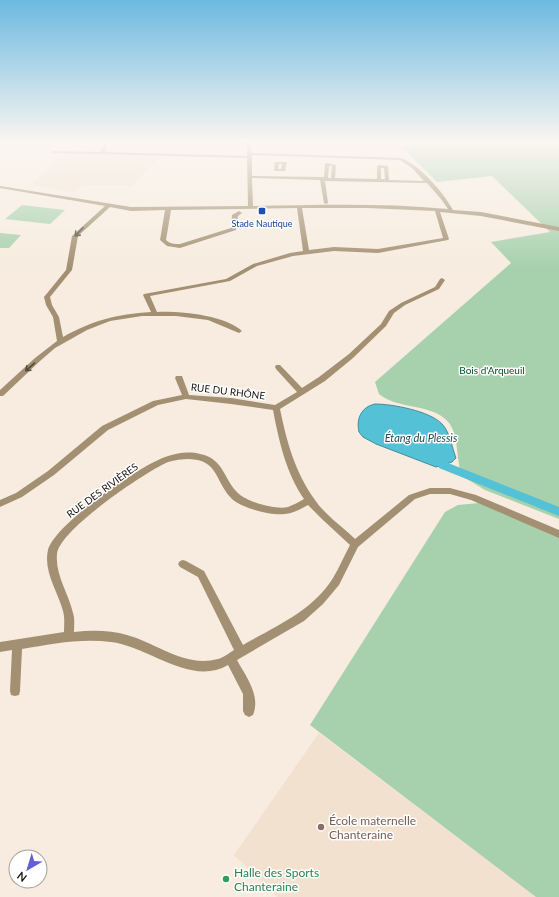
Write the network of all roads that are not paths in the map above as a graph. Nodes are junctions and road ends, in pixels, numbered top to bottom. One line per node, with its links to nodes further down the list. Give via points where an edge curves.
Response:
1 (250, 185): 7 (street)
2 (324, 185): 5 (street)
3 (429, 185): 11 (street)
4 (0, 186): 6 (street)
5 (326, 203)
6 (108, 206): 8 (street); 18 (street, one-way to 18, via 75,236 69,270 47,297 56,317)
7 (251, 208): 8 (street); 9 (street)
8 (168, 210): 12 (street, via 163,240 173,246 234,229 235,215)
9 (299, 210): 10 (street, via 367,206); 14 (street)
10 (437, 210): 11 (street); 14 (street, via 446,239 378,251)
11 (451, 211): 13 (street)
12 (239, 213)
13 (559, 229)
14 (306, 251): 16 (street, via 255,265 228,280 146,295)
15 (442, 280): 21 (street, via 437,288 391,312 384,325 367,341 322,379)
16 (155, 315): 17 (street, via 190,314 230,326); 18 (street, via 109,319)
17 (238, 331)
18 (60, 342): 22 (street, one-way to 22)
19 (278, 366): 21 (street)
20 (179, 378): 23 (street)
21 (301, 392): 24 (street)
22 (0, 394)
23 (186, 397): 24 (street, RUE DU RHÔNE, via 231,400); 26 (street, RUE DU RHÔNE, via 156,403 111,425 51,473 19,495)
24 (276, 408): 25 (street, RUE DU RHÔNE, via 288,454 298,480)
25 (310, 500): 28 (street, RUE DU RHÔNE); 30 (street, RUE DES RIVIÈRES, via 286,511 245,502 236,497 214,464 206,458 182,456 152,467 111,494 68,529 53,546 50,560 68,611)
26 (0, 504)
27 (559, 534): 28 (street, via 473,497 450,491 430,491 412,497)
28 (355, 544): 33 (street, via 336,582 320,601 300,618)
29 (183, 564): 33 (street, via 200,574)
30 (69, 636): 31 (street); 34 (street, via 114,637 190,666 208,666)
31 (17, 645): 32 (street); 35 (street)
32 (0, 647)
33 (241, 653): 34 (street)
34 (230, 659): 36 (street, via 249,693)
35 (15, 691)
36 (249, 711)

